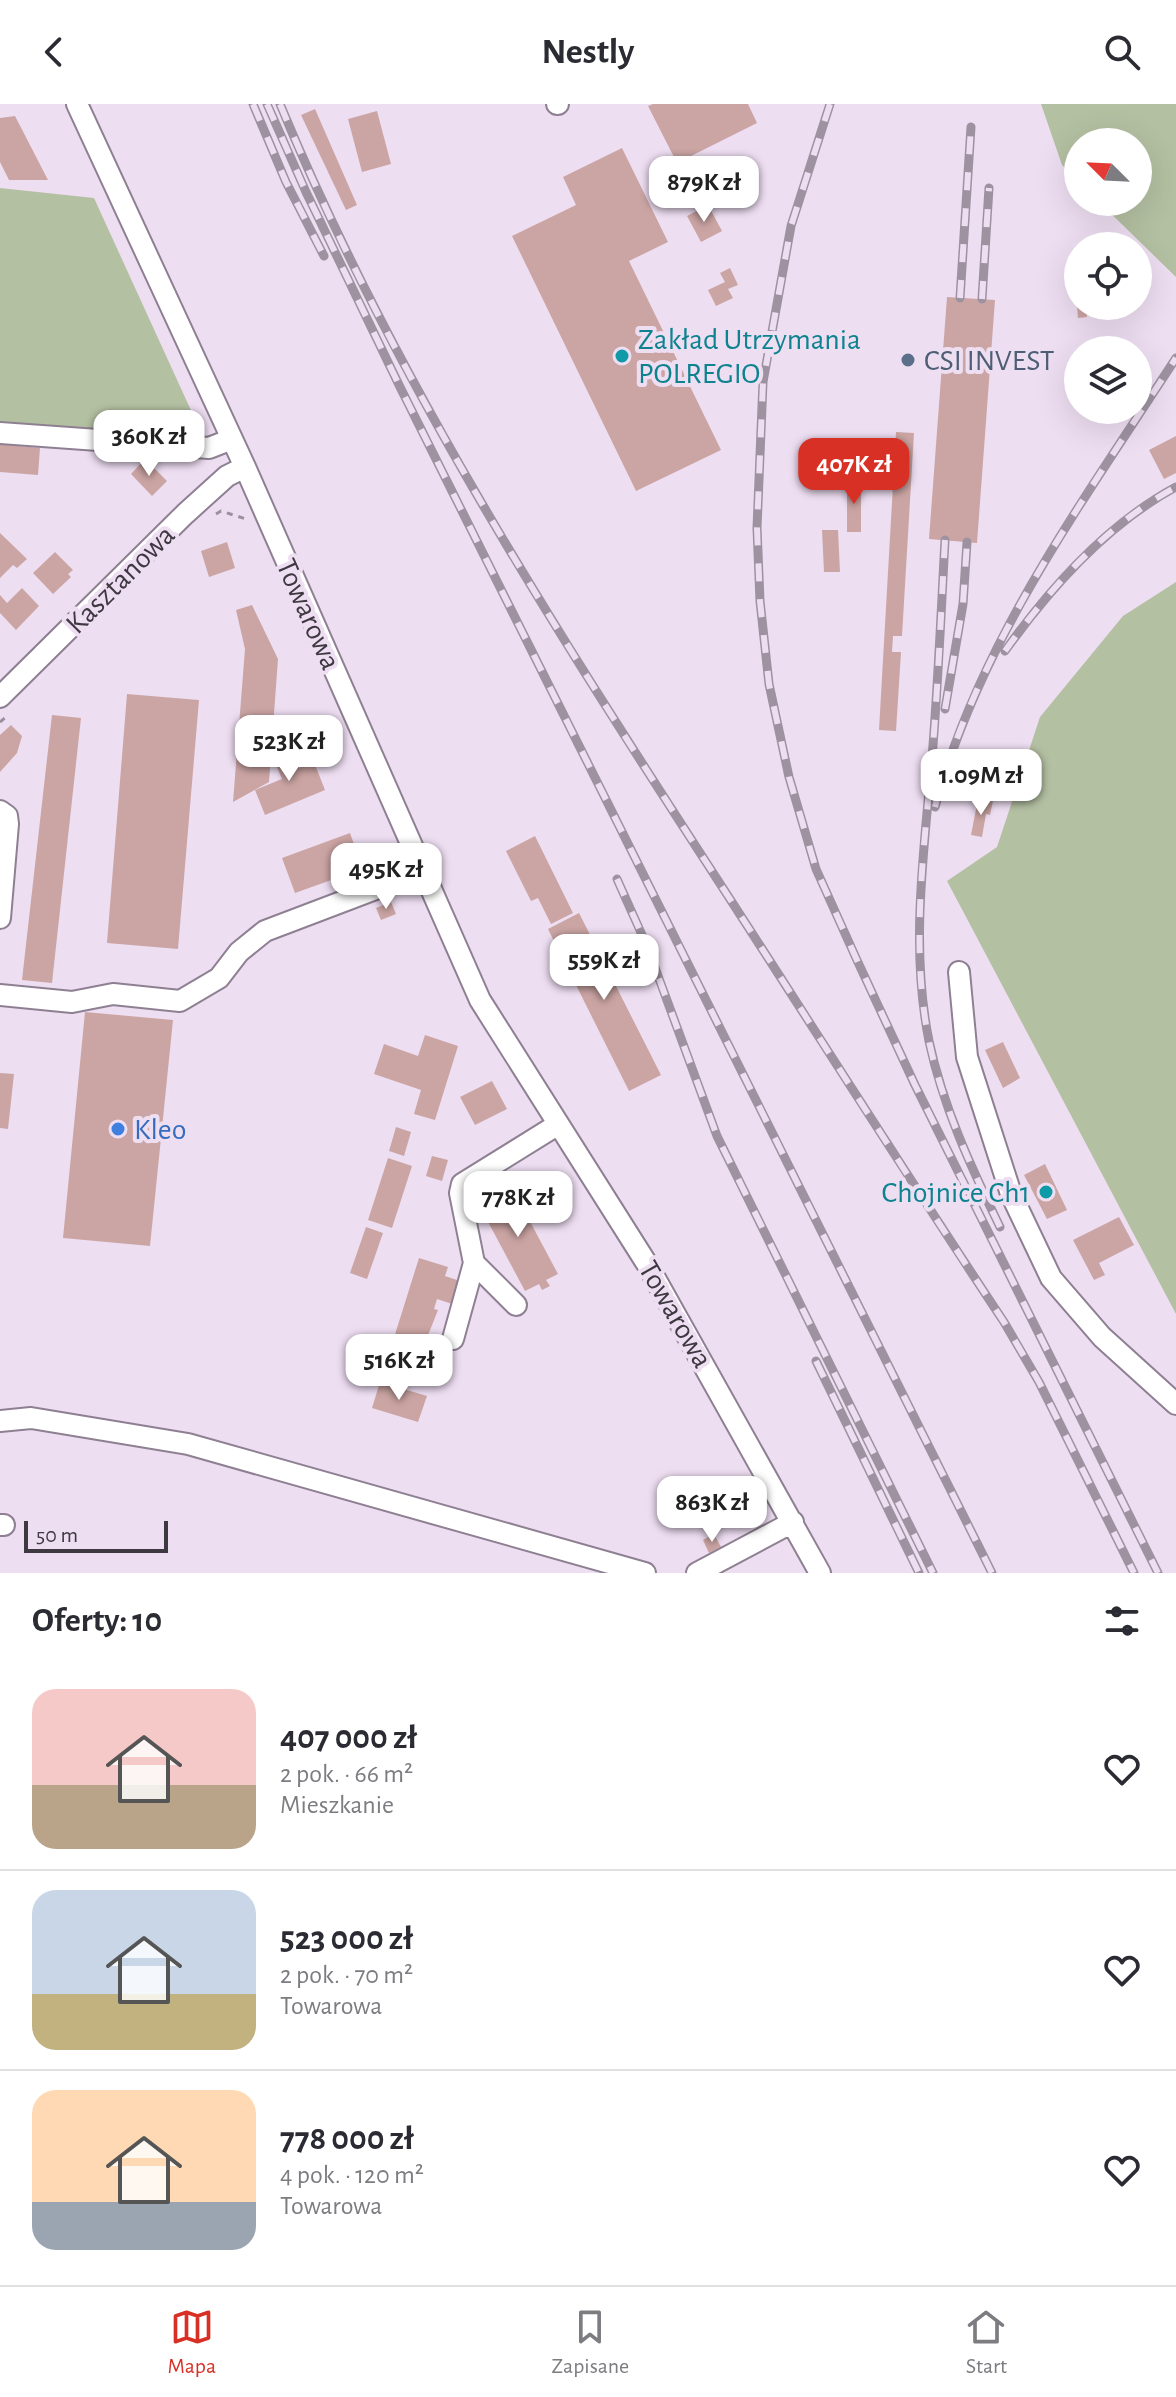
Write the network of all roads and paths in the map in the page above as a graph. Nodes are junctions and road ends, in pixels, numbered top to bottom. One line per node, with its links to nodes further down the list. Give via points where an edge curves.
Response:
1 (77, 104): 3 (street, Towarowa)
2 (0, 433): 3 (street, via 209,448)
3 (232, 439): 4 (street, Towarowa)
4 (245, 467): 7 (street, Kasztanowa, via 196,505); 9 (street, Towarowa)
5 (233, 514): 6 (path, via 221,511)
6 (210, 517)
7 (0, 697)
8 (0, 811): 10 (street, via 8,824)
9 (423, 871): 12 (street, via 265,931 219,978 180,1001 113,994 72,1002); 13 (street, Towarowa, via 480,1000)
10 (0, 918)
11 (959, 972): 17 (street, via 967,1057 1011,1194 1051,1278 1102,1337)
12 (0, 995)
13 (557, 1125): 14 (street, via 462,1184); 19 (street, Towarowa, via 647,1264)
14 (474, 1263): 15 (street); 16 (street)
15 (516, 1305)
16 (453, 1339)
17 (1176, 1404)
18 (0, 1421): 20 (street, via 31,1418 188,1444)
19 (793, 1522): 21 (street); 22 (street, Towarowa)
20 (645, 1573)
21 (697, 1573)
22 (820, 1573)

